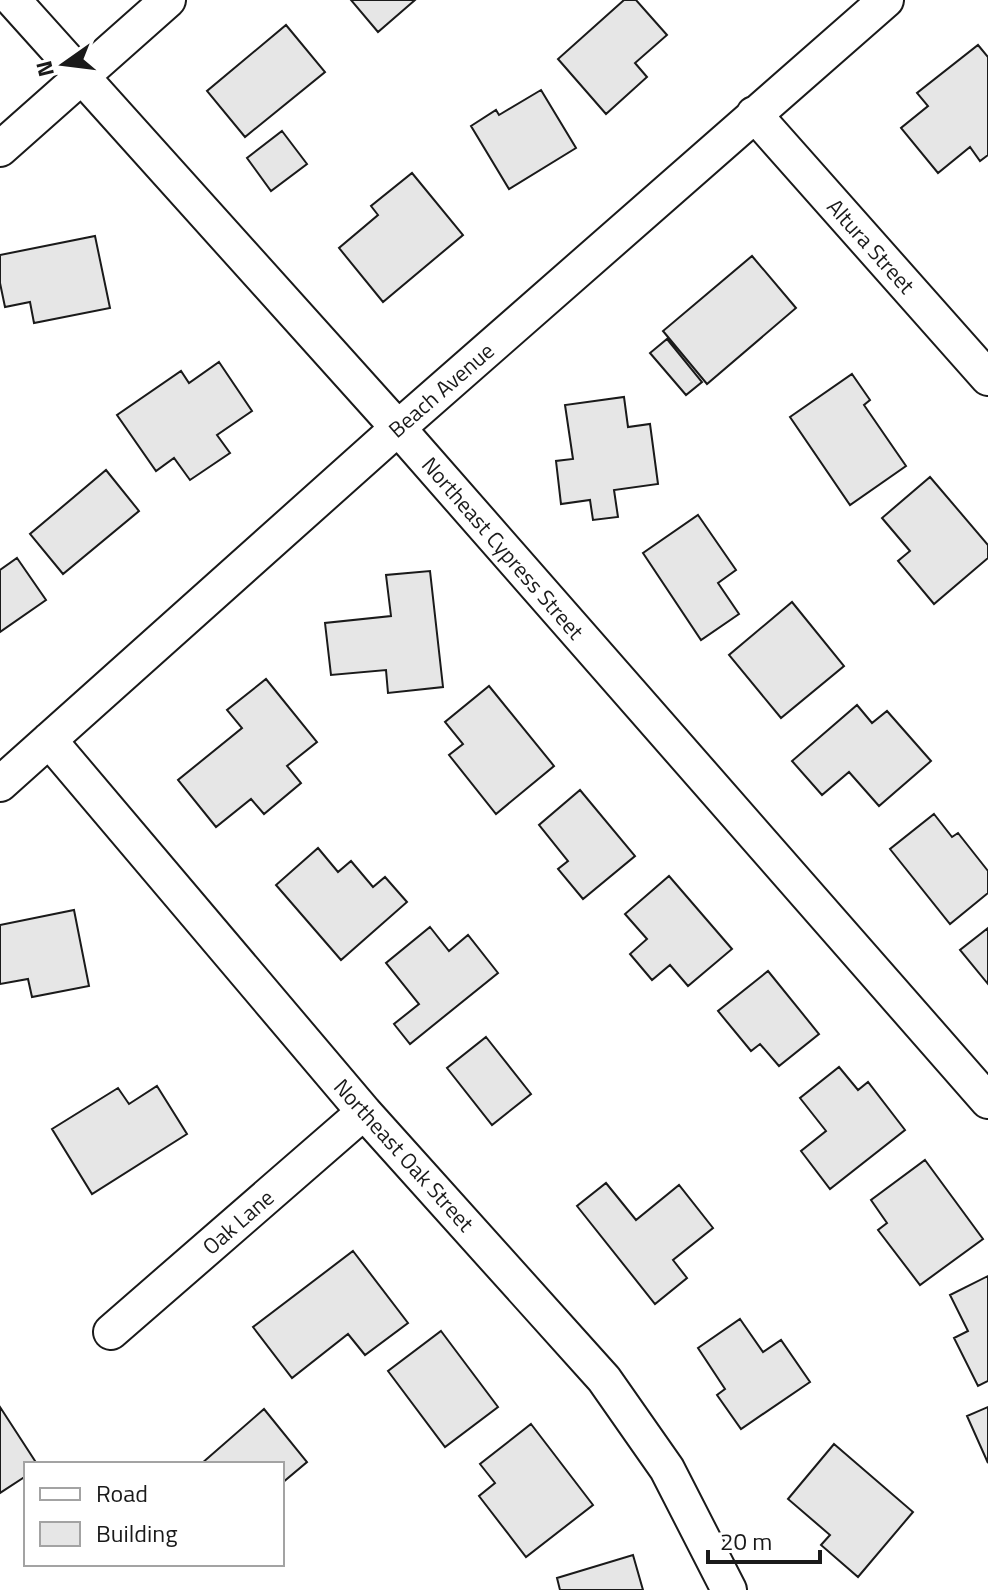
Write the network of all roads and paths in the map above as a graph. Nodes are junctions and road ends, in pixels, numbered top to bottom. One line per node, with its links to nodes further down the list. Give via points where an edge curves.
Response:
1 (13, 0): 4 (street, Northeast Cypress Street)
2 (168, 0): 4 (street)
3 (886, 0): 5 (street, Beach Avenue)
4 (81, 77): 6 (street); 8 (street, Northeast Cypress Street)
5 (754, 114): 7 (street, Altura Street); 8 (street, Beach Avenue)
6 (0, 149)
7 (988, 378)
8 (398, 428): 9 (street, Beach Avenue); 11 (street, Northeast Cypress Street)
9 (49, 740): 10 (street, Beach Avenue); 12 (street, Northeast Oak Street)
10 (0, 784)
11 (988, 1101)
12 (364, 1112): 13 (street, Oak Lane); 14 (street, Northeast Oak Street, via 604,1379 667,1469)
13 (111, 1332)
14 (729, 1590)

